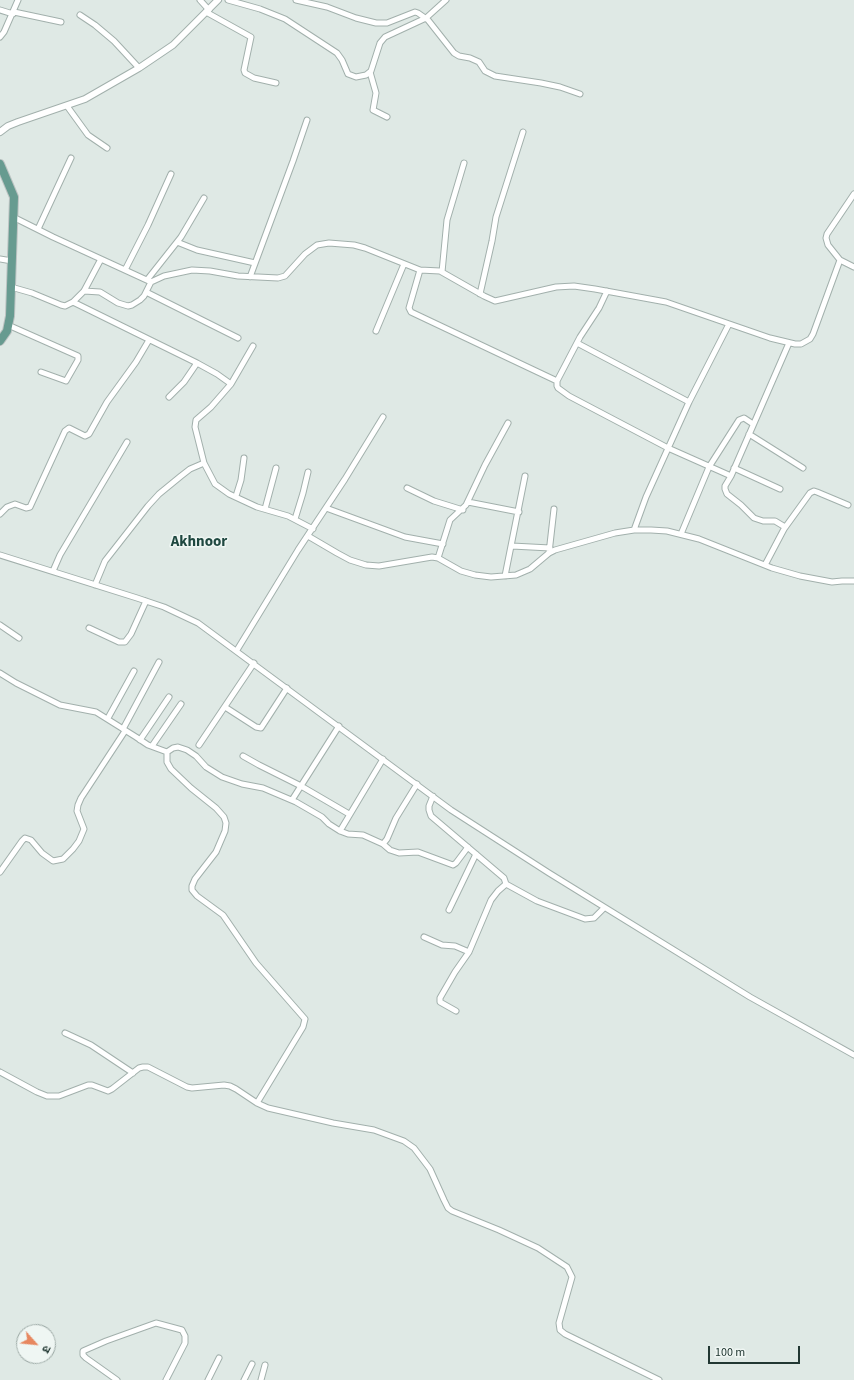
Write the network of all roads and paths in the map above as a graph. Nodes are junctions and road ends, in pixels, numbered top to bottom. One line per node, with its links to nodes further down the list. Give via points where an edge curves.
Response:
1 (18, 0): 9 (street)
2 (200, 0): 8 (street)
3 (218, 0): 8 (street)
4 (228, 0): 15 (street, via 271,13 301,30 338,54 346,71 352,76 364,76)
5 (296, 0): 11 (street, via 376,23 387,23 415,12)
6 (446, 0): 11 (street)
7 (0, 10): 9 (street)
8 (208, 11): 14 (street, via 173,45); 16 (street, via 251,37 245,73)
9 (13, 13): 12 (street); 13 (street)
10 (80, 15): 14 (street, via 114,41)
11 (423, 16): 15 (street, via 385,37 380,43); 17 (street, via 454,53 475,60 495,76 541,82)
12 (62, 22)
13 (0, 37)
14 (139, 68): 18 (street, via 85,99)
15 (370, 72): 19 (street, via 376,93 373,110)
16 (276, 83)
17 (580, 94)
18 (67, 106): 21 (street, via 18,122); 23 (street, via 88,135)
19 (387, 117)
20 (307, 120): 37 (street)
21 (0, 132)
22 (523, 132): 49 (street, via 496,217)
23 (106, 148)
24 (71, 158): 31 (street)
25 (464, 163): 42 (street, via 447,220)
26 (0, 164): 30 (main road, via 14,197)
27 (171, 174): 40 (street)
28 (854, 194): 35 (street, via 826,238 828,245)
29 (204, 198): 32 (street)
30 (13, 217): 31 (street); 36 (main road)
31 (38, 229): 34 (street)
32 (177, 242): 37 (street, via 191,248); 44 (street)
33 (0, 259): 36 (street)
34 (101, 259): 40 (street); 46 (street)
35 (840, 260): 39 (street); 58 (street, via 810,339 802,344)
36 (12, 261): 45 (main road)
37 (255, 262): 43 (street)
38 (404, 264): 41 (street); 43 (street, via 354,245 316,245 282,278); 53 (street)
39 (854, 267)
40 (125, 270): 44 (street)
41 (420, 270): 42 (street); 62 (street, via 409,308 411,312)
42 (442, 272): 49 (street)
43 (250, 277): 44 (street, via 192,270)
44 (149, 281): 48 (street)
45 (11, 291): 50 (street, via 32,293 65,306); 52 (main road)
46 (84, 291): 48 (street, via 100,292 128,306 137,303); 50 (street)
47 (607, 291): 49 (street, via 564,286 498,301); 51 (street, via 666,302); 57 (street)
48 (146, 292): 54 (street)
49 (480, 294)
50 (73, 302): 55 (street)
51 (729, 324): 58 (street); 65 (street)
52 (8, 325): 56 (main road); 61 (street, via 78,356 66,381)
53 (376, 331)
54 (238, 338)
55 (150, 340): 60 (street); 91 (street, via 114,391 88,435 69,428 65,431 30,507 15,504)
56 (0, 341)
57 (577, 343): 62 (street); 65 (street)
58 (789, 343): 68 (street)
59 (253, 346): 63 (street)
60 (197, 363): 63 (street); 64 (street)
61 (41, 372)
62 (558, 381): 71 (street, via 558,388 569,396)
63 (231, 384): 73 (street, via 196,420)
64 (169, 397)
65 (689, 402): 71 (street)
66 (383, 417): 86 (street)
67 (508, 423): 84 (street)
68 (753, 424): 69 (street); 74 (street, via 744,418 739,420)
69 (749, 434): 76 (street); 77 (street)
70 (127, 442): 104 (street)
71 (668, 448): 74 (street); 95 (street)
72 (244, 458): 83 (street)
73 (201, 465): 83 (street, via 215,484); 107 (street, via 190,469 148,506 105,561)
74 (710, 467): 80 (street); 96 (street)
75 (276, 468): 87 (street)
76 (734, 468): 80 (street); 82 (street)
77 (803, 468)
78 (308, 472): 92 (street)
79 (525, 476): 90 (street)
80 (731, 476): 93 (street, via 725,486 727,494 754,518 775,521)
81 (407, 488): 89 (street, via 434,501)
82 (780, 489)
83 (236, 496): 87 (street)
84 (468, 502): 89 (street); 90 (street)
85 (848, 505): 93 (street, via 812,492)
86 (326, 508): 94 (street); 98 (street, via 405,537)
87 (265, 509): 92 (street)
88 (554, 509): 100 (street)
89 (463, 510): 98 (street, via 450,520)
90 (519, 512): 99 (street)
91 (0, 514)
92 (295, 520): 94 (street)
93 (785, 527): 103 (street)
94 (312, 529): 97 (street)
95 (634, 530): 96 (street); 100 (street)
96 (681, 534): 103 (street, via 712,543)
97 (306, 538): 102 (street, via 366,565 379,566); 112 (street)
98 (443, 544): 102 (street)
99 (512, 546): 100 (street); 105 (street)
100 (549, 550): 105 (street, via 530,569 516,575)
101 (0, 555): 104 (street)
102 (438, 558): 105 (street, via 461,572 491,577)
103 (765, 565): 106 (street, via 800,576 832,582)
104 (52, 572): 107 (street)
105 (505, 576)
106 (854, 581)
107 (95, 585): 108 (street)
108 (146, 601): 110 (street, via 125,642 119,642); 112 (street, via 198,623)
109 (0, 625): 111 (street)
110 (88, 628)
111 (19, 638)
112 (237, 650): 114 (street)
113 (159, 662): 123 (street)
114 (254, 663): 117 (street); 120 (street)
115 (134, 671): 121 (street)
116 (0, 673): 121 (street, via 60,705 92,710)
117 (288, 688): 120 (street, via 261,728); 122 (street)
118 (169, 697): 124 (street)
119 (181, 704): 126 (street)
120 (225, 707): 125 (street)
121 (108, 718): 123 (street)
122 (338, 726): 129 (street); 131 (street)
123 (124, 730): 124 (street); 139 (street, via 81,798 78,811 84,829 73,849 63,859 53,861 49,860 31,840 25,838)
124 (140, 740): 126 (street)
125 (199, 745)
126 (152, 746): 127 (street)
127 (167, 752): 133 (street, via 173,748 185,749 222,777 263,788); 150 (street, via 171,769 216,808 226,823 216,852 195,879 192,890 223,915 256,963 305,1019 303,1027)
128 (243, 756): 131 (street)
129 (383, 759): 130 (street); 134 (street)
130 (417, 784): 132 (street); 136 (street)
131 (301, 786): 133 (street); 134 (street)
132 (434, 796): 137 (street, via 429,806 431,816); 141 (street)
133 (292, 800): 135 (street)
134 (349, 814): 135 (street)
135 (340, 831): 136 (street, via 363,835)
136 (383, 844): 137 (street, via 399,853 418,852 453,865)
137 (468, 847): 138 (street)
138 (476, 854): 140 (street, via 504,878); 142 (street)
139 (0, 872)
140 (506, 884): 141 (street, via 537,901 585,919 594,918); 144 (street, via 491,900)
141 (604, 908): 147 (street, via 750,997)
142 (449, 910)
143 (424, 937): 144 (street)
144 (469, 952): 145 (street, via 439,1000)
145 (456, 1011)
146 (65, 1033): 149 (street, via 91,1045)
147 (854, 1055)
148 (0, 1072): 149 (street, via 48,1096 59,1096 88,1085 108,1091)
149 (133, 1073): 150 (street, via 143,1066 187,1087 230,1086)
150 (257, 1103): 159 (street, via 333,1124 374,1130 404,1141 414,1148 430,1169 448,1208 538,1248 567,1267 572,1277 559,1323 560,1330)
151 (219, 1358): 156 (street)
152 (252, 1364): 157 (street)
153 (265, 1365): 158 (street)
154 (117, 1380): 155 (street, via 86,1358 83,1355 84,1351 156,1323 182,1330 186,1336)
155 (166, 1380)
156 (208, 1380)
157 (244, 1380)
158 (261, 1380)
159 (659, 1380)

